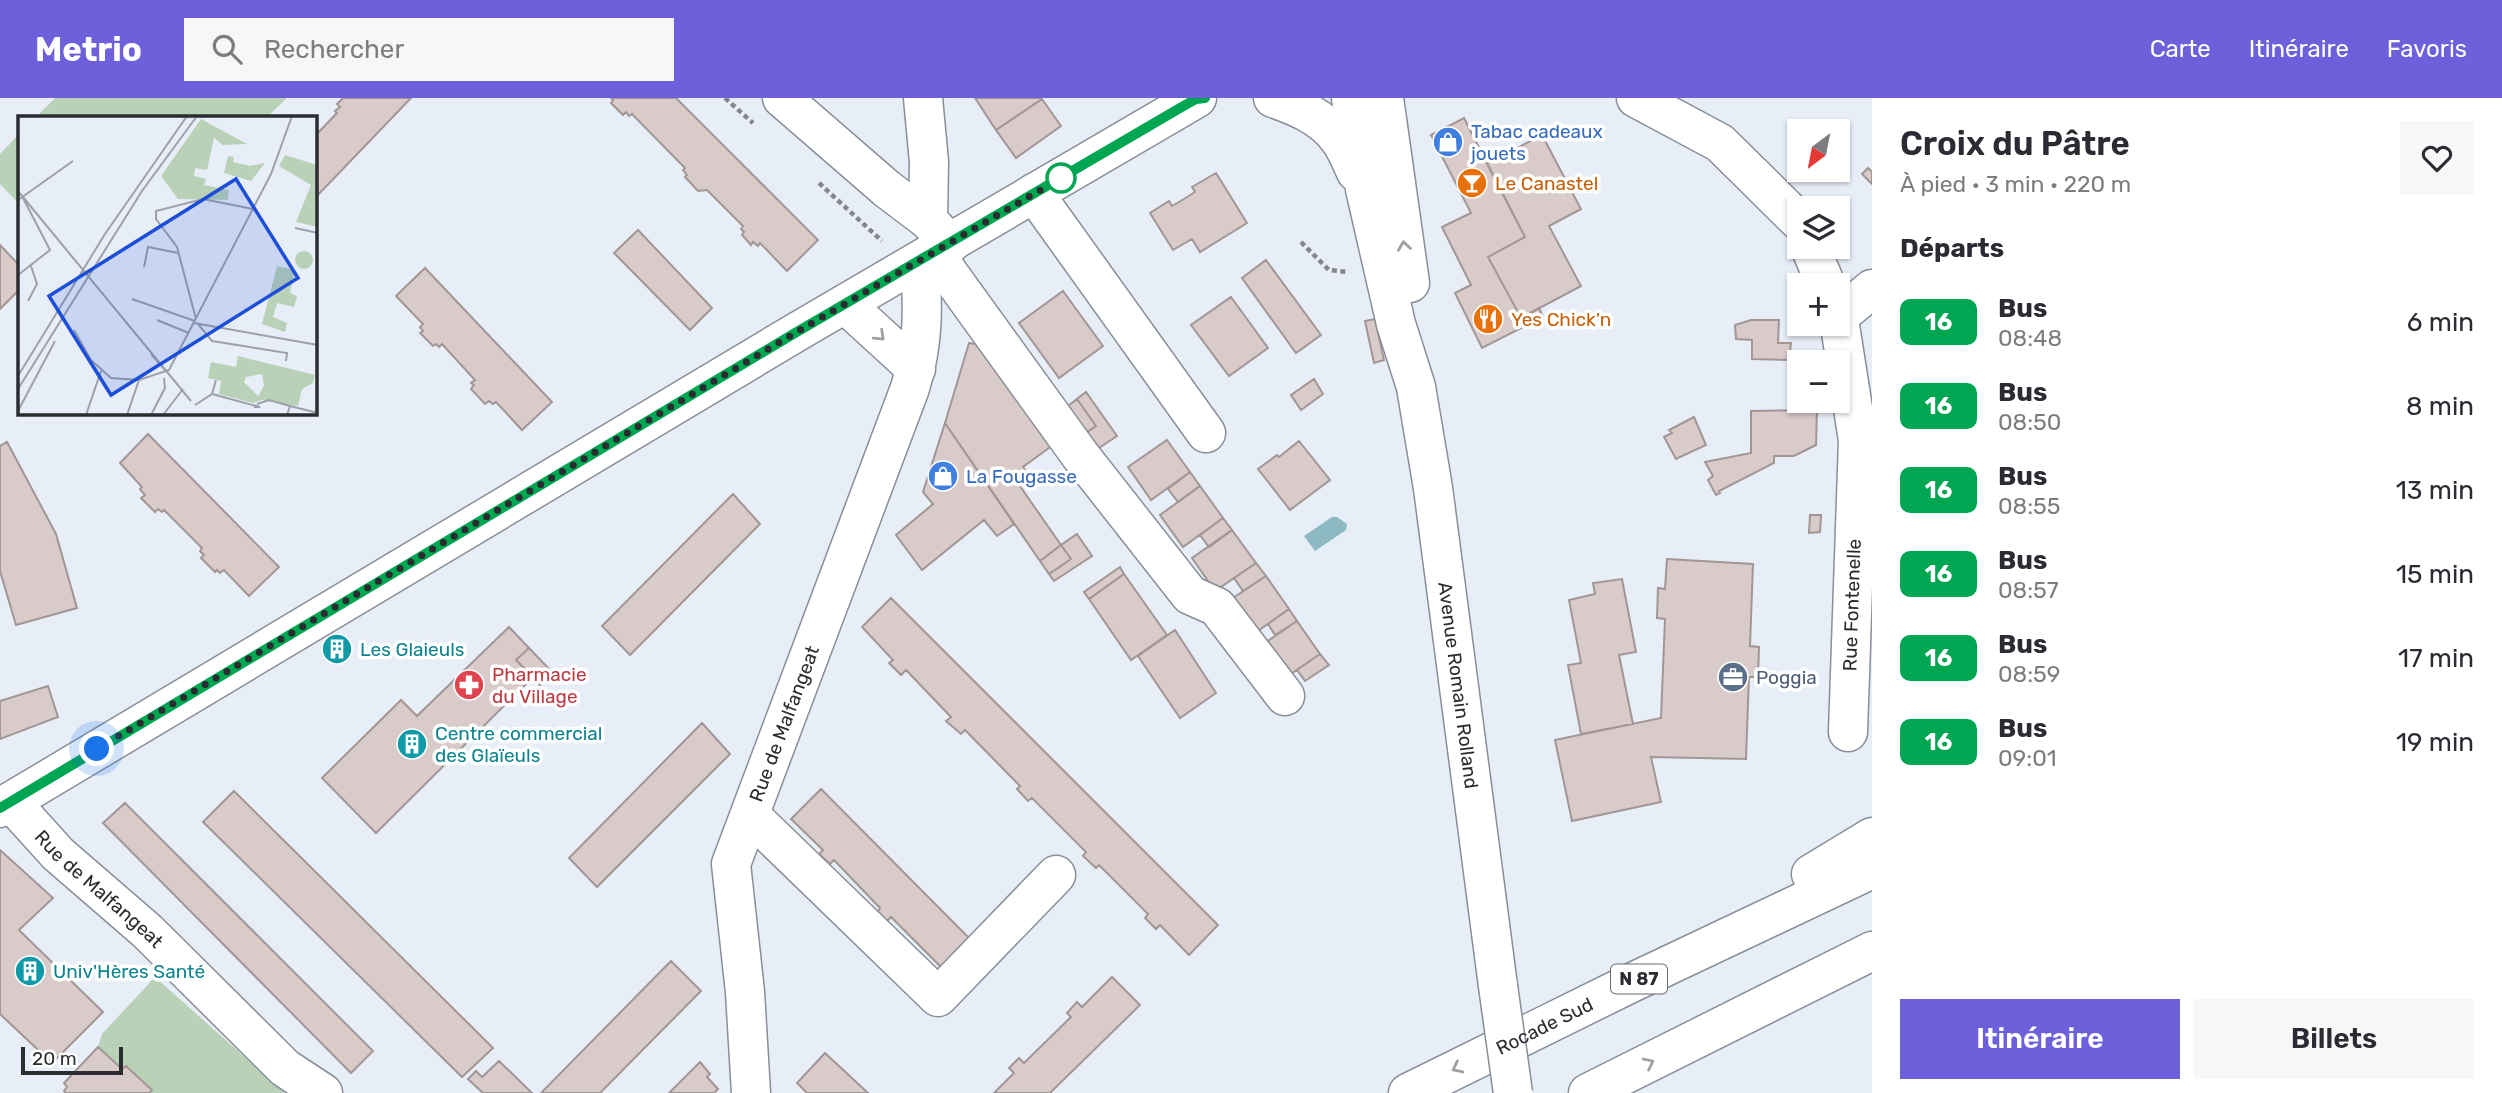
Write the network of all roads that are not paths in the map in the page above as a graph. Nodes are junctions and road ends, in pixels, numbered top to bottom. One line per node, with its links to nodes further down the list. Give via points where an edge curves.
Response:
1 (782, 98): 12 (main road, via 887,189)
2 (923, 98): 12 (main road, Rue de Malfangeat, via 929,162)
3 (1197, 98): 4 (main road); 10 (main road)
4 (1205, 98)
5 (1273, 98): 9 (main road, via 1301,108 1338,137)
6 (1351, 98): 9 (main road, Avenue Romain Rolland)
7 (1384, 98): 18 (main road, Avenue Romain Rolland, one-way to 7, via 1415,321)
8 (1636, 98): 11 (main road, via 1720,143)
9 (1365, 189): 18 (main road, Avenue Romain Rolland, via 1396,324)
10 (1034, 193): 12 (main road); 19 (main road)
11 (1787, 208)
12 (927, 249): 15 (main road); 17 (main road, Rue de Malfangeat); 20 (main road, via 1190,595 1217,607)
13 (1872, 289): 14 (main road)
14 (1850, 298)
15 (845, 304): 17 (main road, one-way to 17); 22 (main road)
16 (1840, 336): 21 (main road, Rue Fontenelle, via 1858,440)
17 (916, 369): 23 (main road, Rue de Malfangeat)
18 (1416, 387): 34 (main road, Avenue Romain Rolland, bridge)
19 (1206, 433)
20 (1285, 696)
21 (1848, 732)
22 (6, 805): 31 (main road, Rue de Malfangeat, via 147,931 285,1068)
23 (750, 815): 26 (main road, via 938,997); 32 (main road, Rue de Malfangeat, via 731,864)
24 (1872, 837): 29 (main road)
25 (1872, 869): 29 (main road, Rocade Sud / N 87)
26 (1056, 874)
27 (1872, 951): 30 (main road)
28 (1872, 963): 30 (main road)
29 (1631, 983): 33 (main road, Rocade Sud / N 87, one-way to 33)
30 (1738, 1019): 35 (main road, one-way to 30)
31 (323, 1093)
32 (751, 1093)
33 (1408, 1093)
34 (1513, 1093)
35 (1588, 1093)

